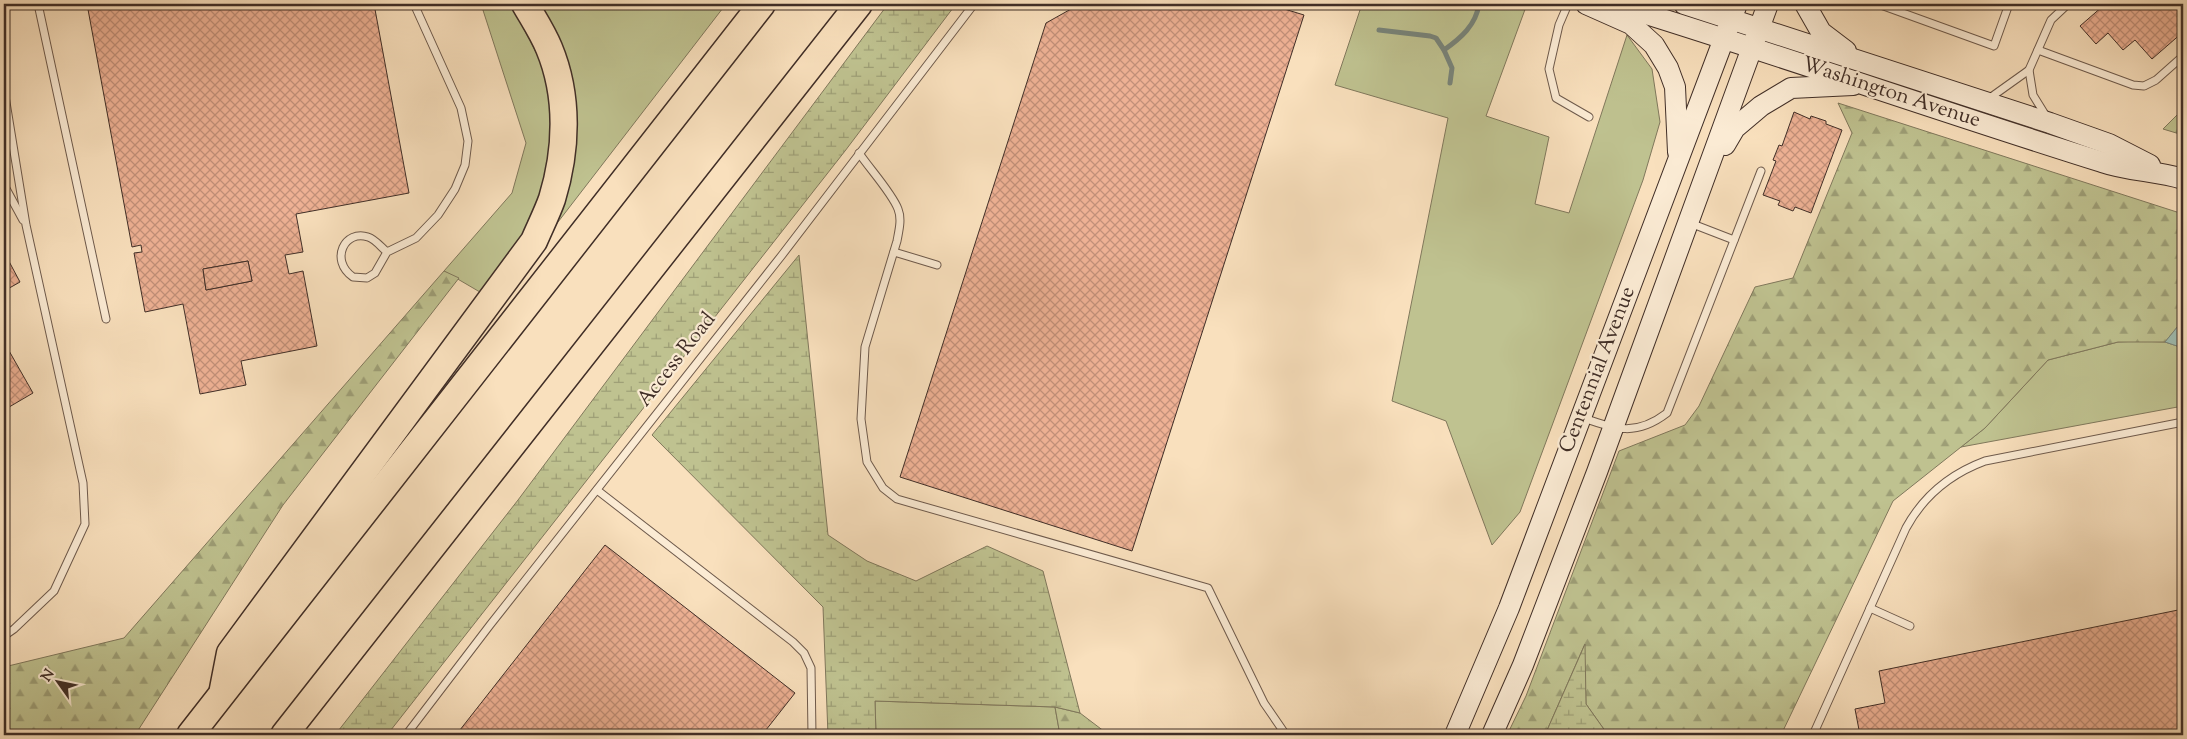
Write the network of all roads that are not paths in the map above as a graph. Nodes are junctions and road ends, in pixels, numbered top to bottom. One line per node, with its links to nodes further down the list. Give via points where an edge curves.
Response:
1 (38, 4): 41 (lane)
2 (414, 4): 38 (lane, via 461,108 468,140 464,165 455,189 438,215 416,238)
3 (526, 4): 49 (highway, via 549,48 560,82 565,123 562,162 537,233 230,653)
4 (762, 4): 49 (highway)
5 (859, 4): 51 (highway)
6 (974, 4): 29 (lane, Access Road)
7 (1568, 4): 27 (lane, via 1559,25 1549,69 1556,98)
8 (1586, 4): 30 (main road, via 1631,24 1654,44 1675,87)
9 (1614, 4): 18 (main road, Washington Avenue)
10 (1684, 4): 16 (main road, Washington Avenue)
11 (1768, 4): 17 (main road, Centennial Avenue)
12 (1805, 4): 22 (main road, via 1821,32)
13 (1878, 4): 14 (lane, via 1994,46)
14 (2009, 4)
15 (2068, 4): 20 (lane, via 2051,20)
16 (1734, 11): 17 (main road, Washington Avenue); 18 (main road, Centennial Avenue)
17 (1759, 27): 19 (main road, Centennial Avenue); 22 (main road, Washington Avenue)
18 (1724, 38): 19 (main road, Washington Avenue); 30 (main road, Centennial Avenue)
19 (1753, 47): 24 (main road, Washington Avenue); 34 (main road, Centennial Avenue)
20 (2038, 50): 21 (lane, via 2133,85 2144,86 2156,80); 23 (lane)
21 (2183, 56)
22 (1860, 61): 26 (main road, Washington Avenue)
23 (2030, 70): 26 (lane); 28 (lane, via 2033,94)
24 (1867, 84): 32 (main road, Washington Avenue, via 2105,163); 34 (main road, via 1791,88 1761,106 1735,128)
25 (4, 90): 36 (lane)
26 (1984, 102): 28 (main road, Washington Avenue)
27 (1589, 117)
28 (2050, 123): 32 (main road, Washington Avenue, via 2109,144)
29 (859, 153): 39 (lane, via 898,209 899,230); 45 (lane, Access Road)
30 (1678, 160): 42 (main road, Centennial Avenue)
31 (1761, 171): 37 (lane)
32 (2176, 177)
33 (4, 184): 36 (lane)
34 (1700, 190): 35 (main road, Centennial Avenue)
35 (1689, 223): 37 (lane); 44 (main road, Centennial Avenue)
36 (26, 224): 48 (lane, via 83,483 85,524 54,591)
37 (1734, 240): 44 (lane, via 1667,414 1640,428)
38 (387, 252): 38 (lane, via 376,273 367,278 353,277 346,272 340,257 343,245 360,236 368,237)
39 (894, 252): 40 (lane); 54 (lane, via 863,358 861,419 867,462 884,488 897,499 1208,588 1264,703)
40 (937, 265)
41 (106, 319)
42 (1581, 417): 44 (lane); 55 (main road, Centennial Avenue, via 1509,608)
43 (2183, 422): 46 (lane, via 1985,461 1960,472 1929,495 1913,516)
44 (1613, 429): 56 (main road, Centennial Avenue, via 1523,665)
45 (596, 490): 52 (lane, Access Road); 53 (lane, via 804,653 811,668)
46 (1870, 608): 47 (lane); 57 (lane)
47 (1910, 626)
48 (4, 636)
49 (222, 695): 50 (highway)
50 (190, 735)
51 (284, 735)
52 (406, 735)
53 (812, 735)
54 (1286, 735)
55 (1455, 735)
56 (1492, 735)
57 (1813, 735)

